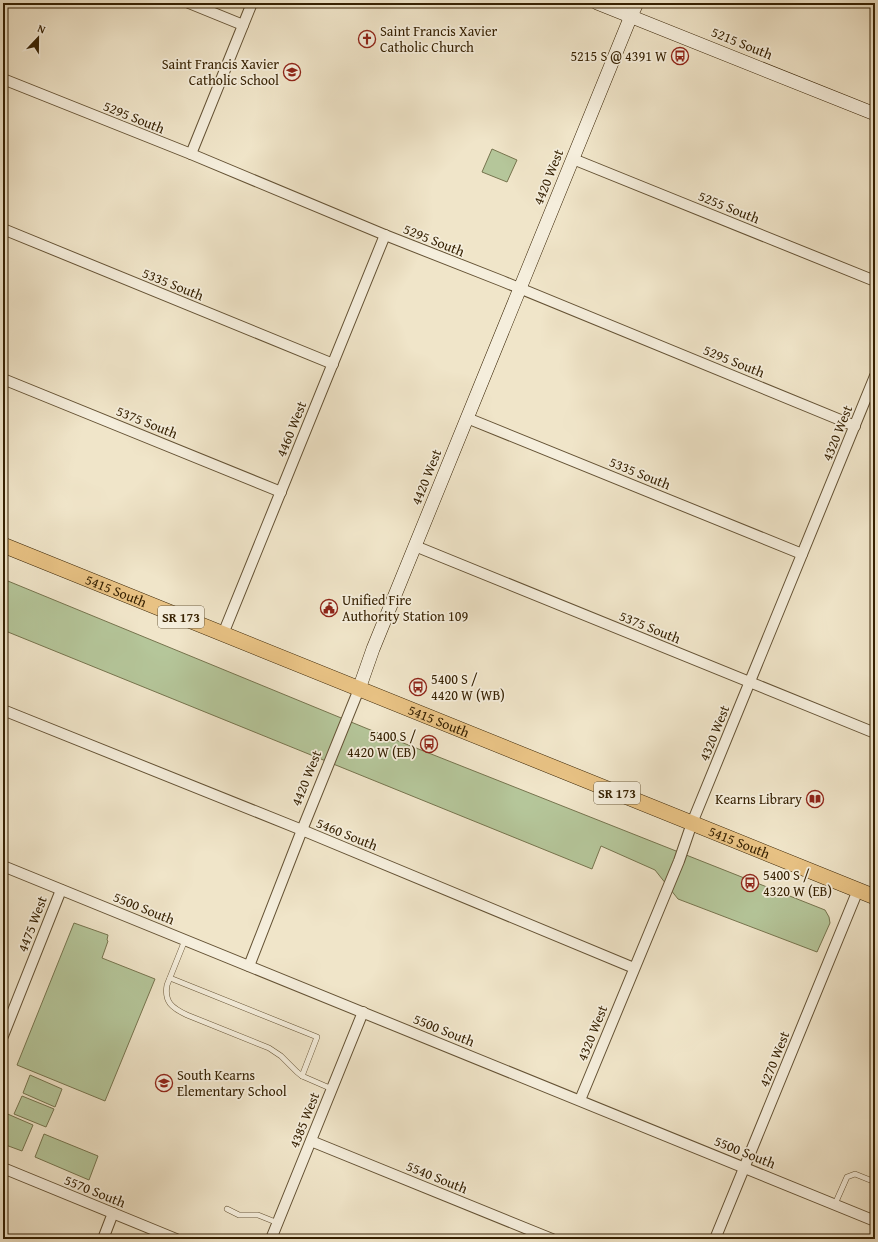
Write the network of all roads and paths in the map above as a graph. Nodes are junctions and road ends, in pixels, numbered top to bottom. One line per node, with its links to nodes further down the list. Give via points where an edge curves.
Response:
1 (189, 3): 6 (street)
2 (252, 3): 6 (street)
3 (597, 3): 5 (street, 5215 South)
4 (637, 3): 5 (street, 4420 West)
5 (631, 16): 8 (street, 5215 South); 10 (street, 4420 West)
6 (243, 25): 9 (street)
7 (3, 79): 9 (street, 5295 South)
8 (875, 114)
9 (191, 154): 12 (street, 5295 South)
10 (573, 159): 13 (street, 5255 South); 14 (street, 4420 West)
11 (3, 230): 15 (street, 5335 South)
12 (385, 235): 14 (street, 5295 South); 15 (street, 4460 West)
13 (875, 281)
14 (520, 289): 18 (street, 4420 West); 19 (street, 5295 South)
15 (333, 364): 20 (street, 4460 West)
16 (875, 376): 19 (street, 4320 West)
17 (3, 379): 20 (street, 5375 South)
18 (467, 418): 22 (street, 4420 West); 23 (street, 5335 South)
19 (855, 426): 23 (street, 4320 West)
20 (281, 492): 24 (street, 4460 West)
21 (3, 545): 24 (main road, 5415 South / SR 173)
22 (415, 546): 25 (street, 5375 South); 26 (street, 4420 West)
23 (802, 554): 25 (street, 4320 West)
24 (223, 634): 26 (main road, 5415 South / SR 173)
25 (750, 682): 28 (street, 5375 South); 29 (street, 4320 West)
26 (359, 689): 29 (main road, 5415 South / SR 173); 30 (street, 4420 West)
27 (3, 710): 30 (street, 5460 South)
28 (875, 733)
29 (692, 823): 33 (main road, 5415 South / SR 173); 37 (street, 4320 West, via 679,861)
30 (302, 830): 36 (street, 4420 West); 37 (street, 5460 South)
31 (3, 866): 32 (street, 5500 South)
32 (61, 890): 35 (street, 5500 South); 40 (street, 4475 West)
33 (858, 890): 34 (main road, 5415 South / SR 173); 46 (street, 4270 West)
34 (875, 897)
35 (185, 940): 36 (street, 5500 South); 38 (lane)
36 (249, 966): 39 (street, 5500 South)
37 (634, 968): 44 (street, 4320 West)
38 (170, 978): 42 (lane, via 167,998 177,1011 269,1048 282,1056); 42 (lane, via 317,1037)
39 (362, 1012): 43 (street, 4385 West); 44 (street, 5500 South)
40 (6, 1019): 41 (street, 4475 West)
41 (3, 1036)
42 (302, 1076): 43 (lane)
43 (332, 1089): 45 (street, 4385 West)
44 (580, 1100): 46 (street, 5500 South)
45 (311, 1141): 53 (street, 4385 West); 57 (street, 5540 South)
46 (744, 1167): 49 (street, 5500 South); 58 (street, 4270 West)
47 (3, 1168): 51 (street, 5570 South)
48 (875, 1182): 49 (lane, via 855,1174 847,1177)
49 (835, 1204): 52 (street, 5500 South)
50 (227, 1209): 53 (lane, via 239,1215 258,1215)
51 (113, 1213): 54 (street); 55 (street, 5570 South)
52 (875, 1221)
53 (278, 1223): 56 (street, 4385 West)
54 (103, 1239)
55 (176, 1239)
56 (271, 1239)
57 (552, 1239)
58 (715, 1239)

